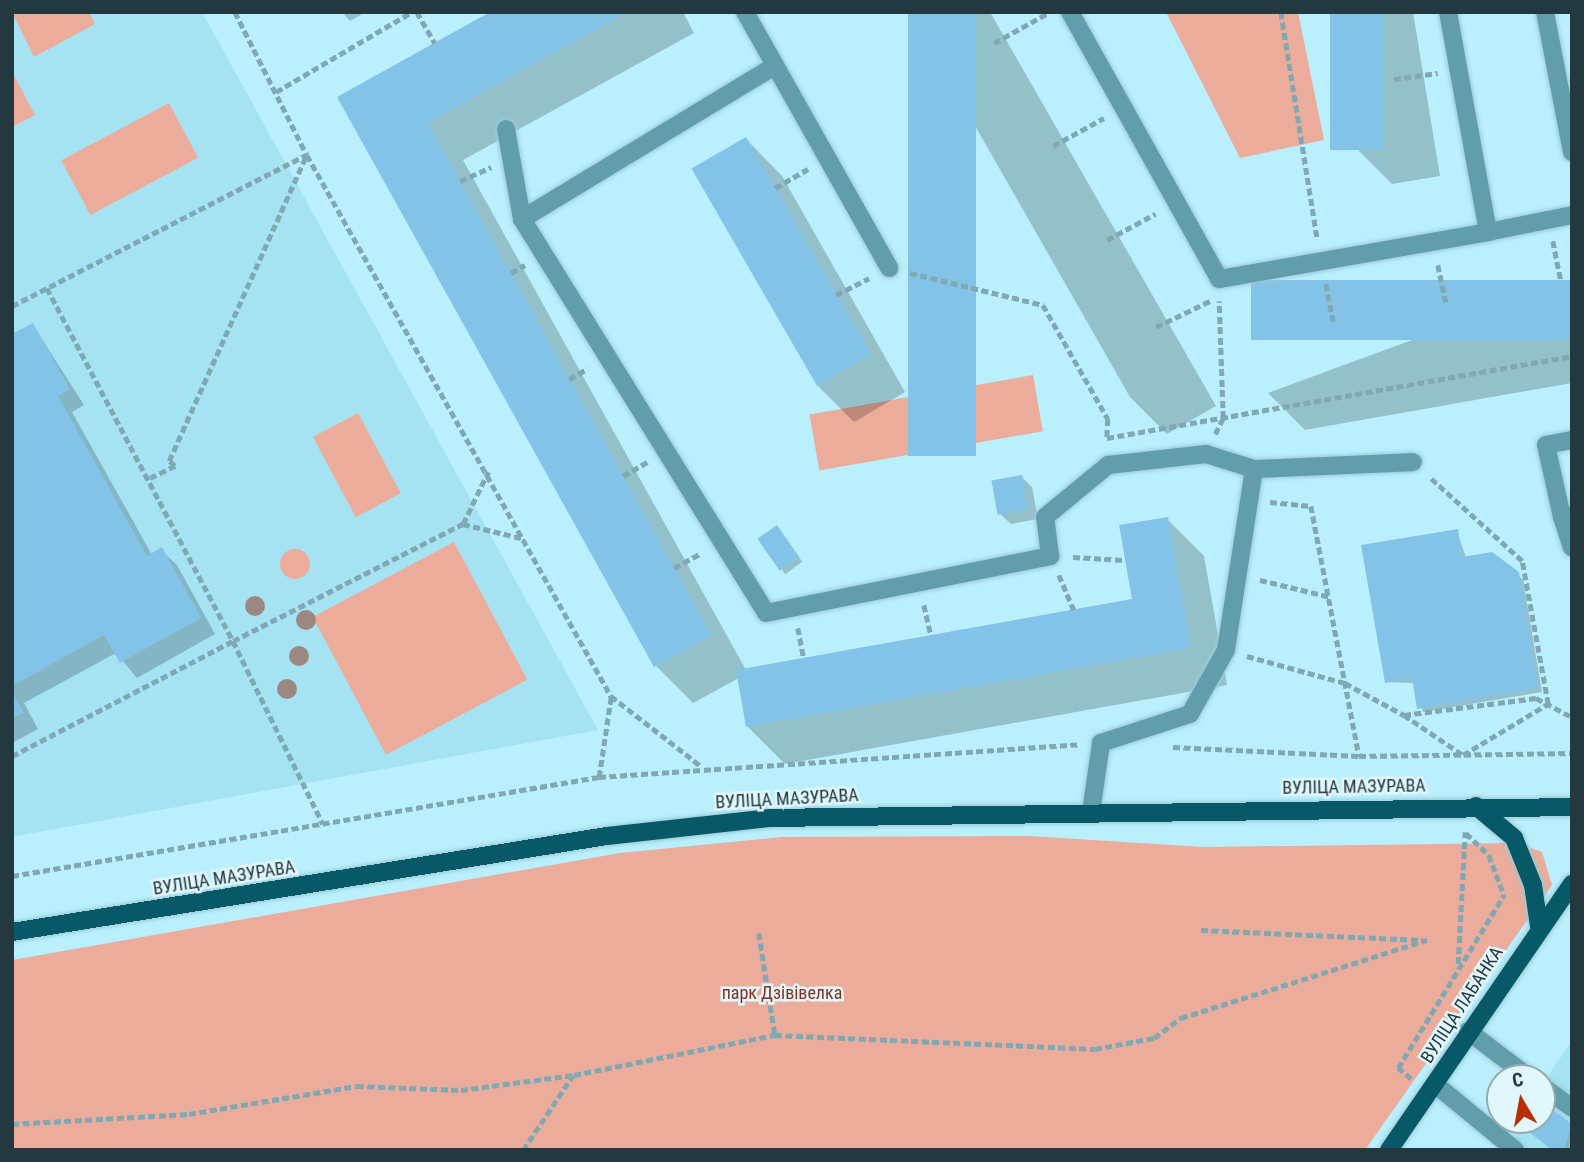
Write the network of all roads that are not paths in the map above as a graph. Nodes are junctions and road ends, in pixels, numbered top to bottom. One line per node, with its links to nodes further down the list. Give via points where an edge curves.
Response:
1 (745, 12): 5 (lane)
2 (1070, 12): 10 (lane, via 1219,288 1321,261)
3 (1448, 12): 10 (lane)
4 (1545, 12): 7 (lane)
5 (773, 67): 9 (lane); 11 (lane)
6 (506, 129): 9 (lane)
7 (1572, 152)
8 (1572, 215): 10 (lane)
9 (522, 219): 14 (lane, via 766,613 1050,556 1045,517 1108,465 1206,454)
10 (1488, 232)
11 (889, 268)
12 (1572, 440): 15 (lane, via 1546,444)
13 (1413, 462): 14 (lane)
14 (1254, 469): 19 (lane, via 1254,501 1226,650 1190,714 1101,743)
15 (1567, 517): 16 (lane)
16 (1572, 547)
17 (1476, 806): 18 (main road, ВУЛІЦА МАЗУРАВА); 19 (main road, ВУЛІЦА МАЗУРАВА); 21 (main road, via 1514,838 1533,885)
18 (1572, 807)
19 (1091, 812): 22 (main road, ВУЛІЦА МАЗУРАВА, via 769,818 687,827)
20 (1572, 884): 21 (main road, ВУЛІЦА ЛАБАНКА)
21 (1539, 926): 23 (main road, ВУЛІЦА ЛАБАНКА)
22 (12, 932)
23 (1468, 1031): 24 (lane); 25 (main road, ВУЛІЦА ЛАБАНКА)
24 (1512, 1064)
25 (1435, 1084): 28 (main road, ВУЛІЦА ЛАБАНКА); 29 (lane)
26 (1556, 1096): 27 (lane)
27 (1572, 1108)
28 (1389, 1150)
29 (1516, 1150)

